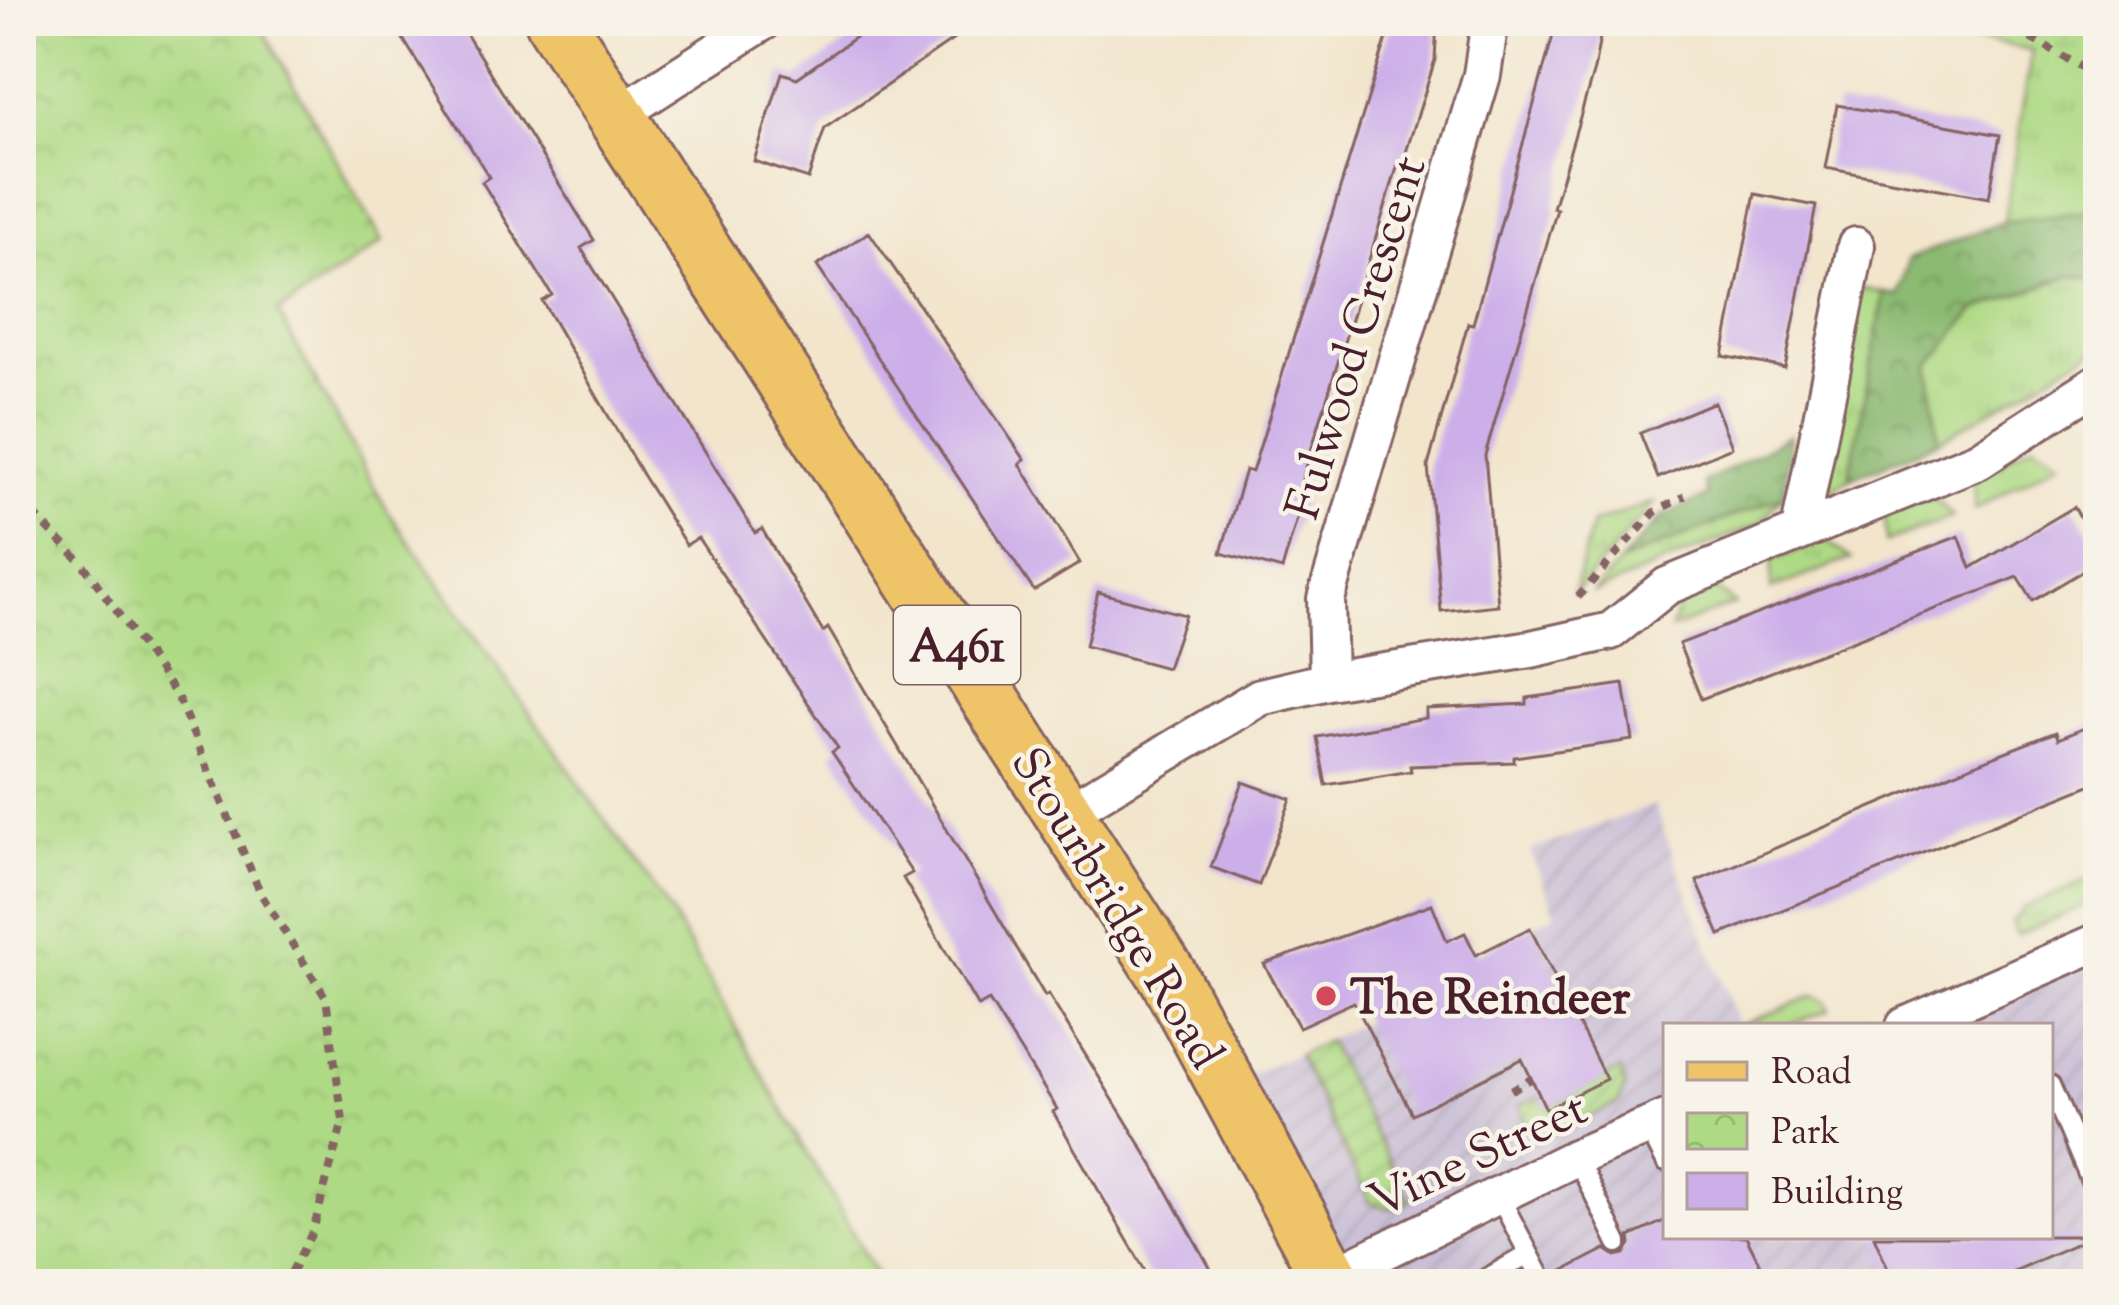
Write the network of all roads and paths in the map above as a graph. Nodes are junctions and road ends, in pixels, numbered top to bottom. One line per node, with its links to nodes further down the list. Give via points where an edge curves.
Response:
1 (555, 21): 6 (main road, Stourbridge Road / A461)
2 (764, 21): 6 (street)
3 (1490, 21): 13 (street, Fulwood Crescent, via 1482,75 1327,599)
4 (1999, 21): 5 (path)
5 (2098, 76)
6 (616, 116): 14 (main road, Stourbridge Road / A461)
7 (1856, 246): 11 (street)
8 (2098, 383): 11 (street, via 1978,460)
9 (1685, 496): 12 (path, via 1655,512)
10 (21, 501): 28 (path, via 82,564 177,696 261,894 326,998 343,1121 313,1231)
11 (1800, 530): 12 (street, via 1667,586 1611,631)
12 (1531, 650): 13 (street)
13 (1328, 681): 14 (street, via 1260,697)
14 (1066, 814): 26 (main road, Stourbridge Road / A461, via 1168,976)
15 (2098, 942): 16 (street)
16 (1919, 1023)
17 (1531, 1079): 18 (path)
18 (1511, 1090)
19 (2053, 1092): 23 (lane)
20 (1657, 1123): 21 (street, Vine Street)
21 (1576, 1156): 22 (street, Vine Street); 24 (lane)
22 (1498, 1194): 25 (lane); 26 (street, Vine Street)
23 (2098, 1198)
24 (1618, 1243)
25 (1529, 1255): 27 (lane); 29 (lane)
26 (1332, 1281)
27 (1543, 1281)
28 (285, 1284)
29 (1477, 1284)

